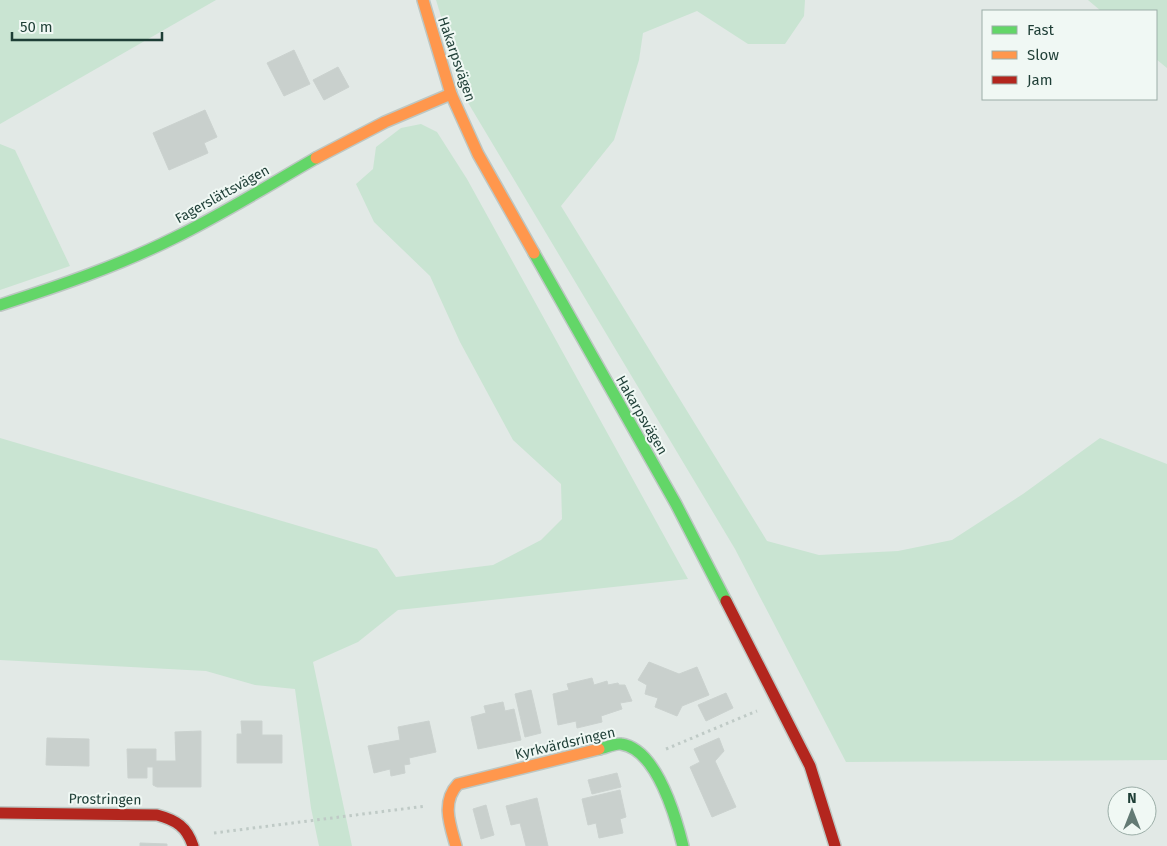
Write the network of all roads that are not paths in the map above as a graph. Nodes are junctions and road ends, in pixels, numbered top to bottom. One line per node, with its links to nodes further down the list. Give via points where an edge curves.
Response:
1 (423, 0): 2 (street, Hakarpsvägen)
2 (451, 94): 3 (street, Fagerslättsvägen, via 369,130 151,250); 8 (street, Hakarpsvägen, via 478,154 676,504 778,703 810,766)
3 (0, 305)
4 (0, 813): 5 (street, Prostringen, via 157,815 175,819 184,825)
5 (192, 841)
6 (456, 846): 7 (street, Kyrkvärdsringen, via 448,803 449,794 458,784 621,744 632,747 645,758 663,788)
7 (684, 846)
8 (836, 846)

